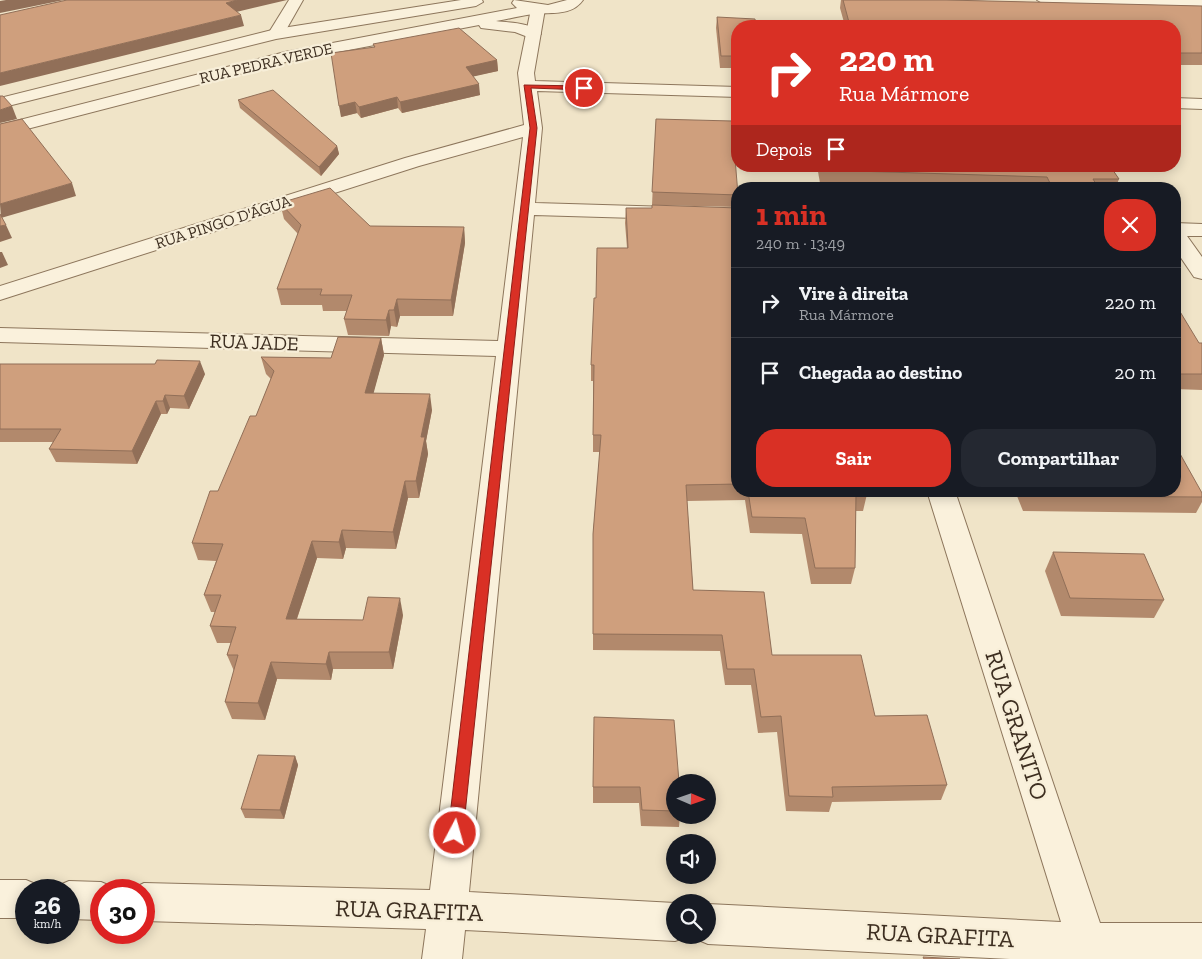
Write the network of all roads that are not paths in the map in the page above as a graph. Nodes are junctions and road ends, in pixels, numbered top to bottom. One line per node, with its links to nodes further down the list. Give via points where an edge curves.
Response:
1 (296, 0): 10 (street)
2 (488, 0): 10 (street, RUA PEDRA VERDE)
3 (517, 0): 7 (street, via 522,5)
4 (576, 0): 8 (street)
5 (1044, 0): 6 (street)
6 (1202, 4)
7 (537, 9): 8 (street); 9 (street, RUA PEDRA VERDE); 11 (street)
8 (556, 9): 12 (street)
9 (449, 26): 11 (street, via 518,28); 18 (street, RUA PEDRA VERDE, via 284,57)
10 (276, 34): 14 (street, RUA PEDRA VERDE)
11 (533, 34): 12 (street)
12 (526, 80): 13 (street); 17 (street)
13 (731, 92)
14 (0, 103)
15 (1181, 103): 16 (street)
16 (1202, 104)
17 (533, 128): 19 (street); 25 (street, RUA PINGO D'ÁGUA, via 412,162)
18 (0, 131)
19 (523, 209): 20 (street); 27 (street)
20 (731, 215)
21 (1181, 229): 22 (street)
22 (1202, 230)
23 (1181, 242): 24 (street)
24 (1202, 272)
25 (0, 293)
26 (0, 335): 27 (street, RUA JADE)
27 (508, 349): 32 (street)
28 (943, 497): 36 (street, RUA GRANITO)
29 (0, 899): 30 (street)
30 (15, 899)
31 (155, 902): 32 (street, RUA GRAFITA)
32 (447, 910): 33 (street, RUA GRAFITA); 37 (street)
33 (666, 922)
34 (716, 925): 36 (street, RUA GRAFITA)
35 (1202, 943): 36 (street, RUA GRAFITA)
36 (1090, 951)
37 (442, 959)

